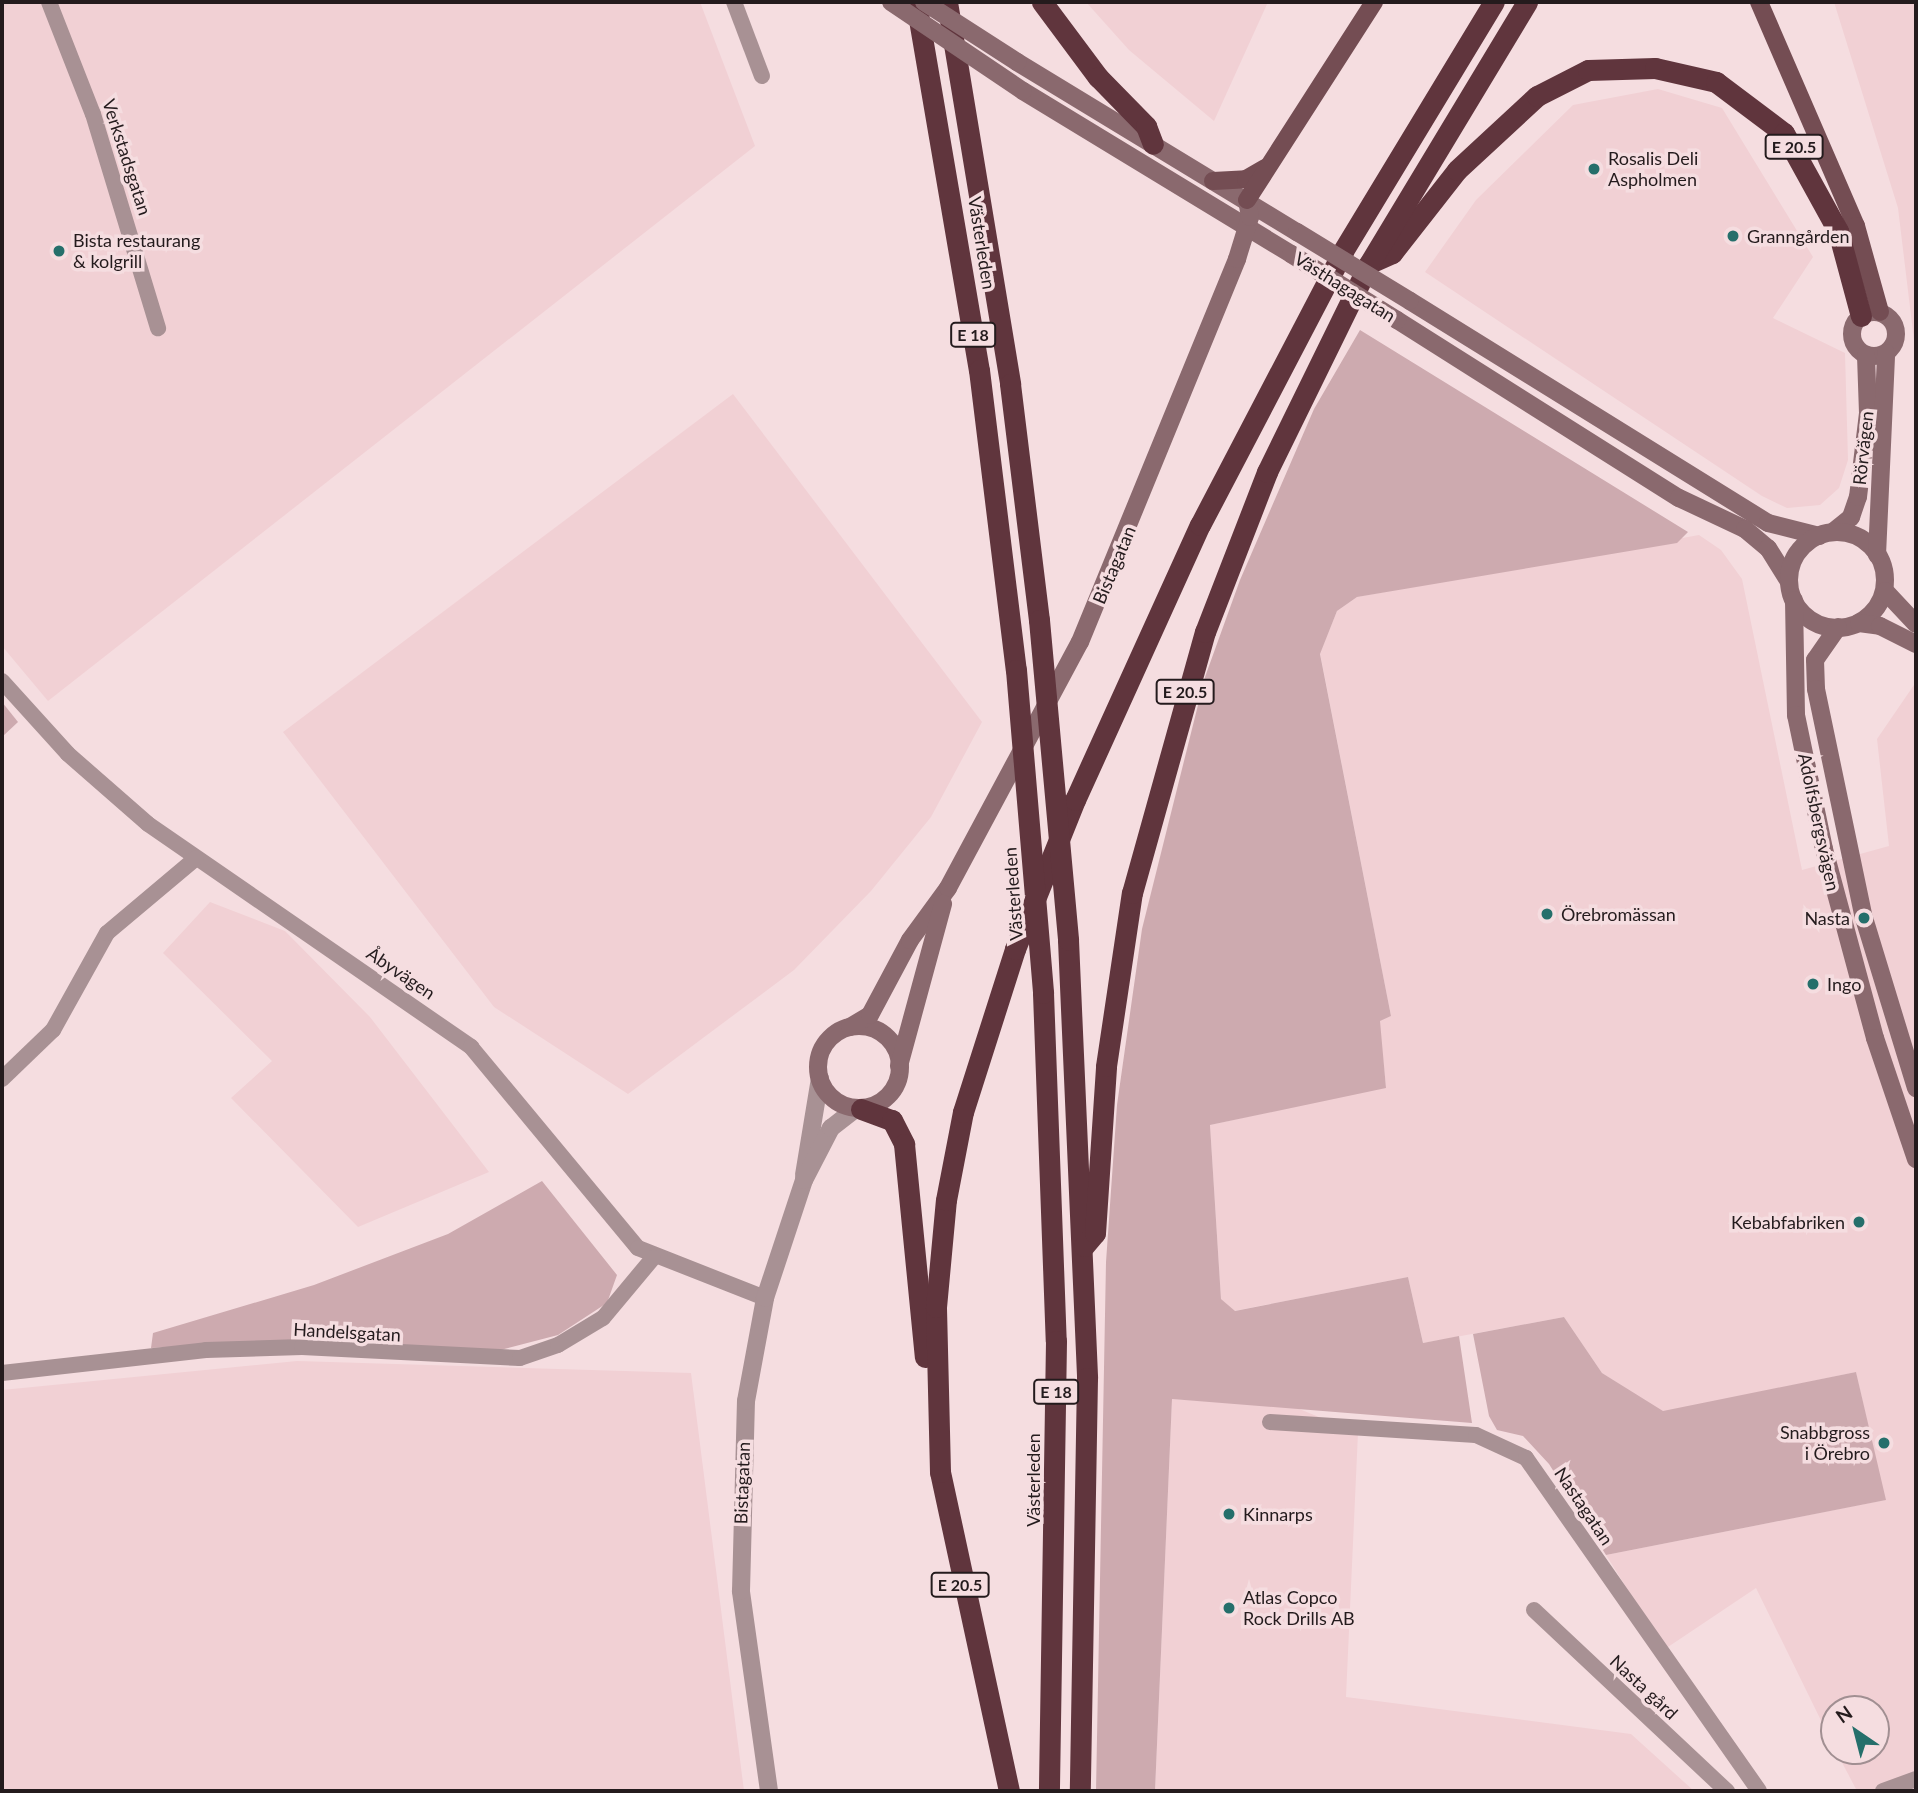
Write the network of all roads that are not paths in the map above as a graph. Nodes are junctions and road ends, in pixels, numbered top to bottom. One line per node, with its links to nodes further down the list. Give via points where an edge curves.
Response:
1 (49, 2): 18 (street, Verkstadsgatan, via 93,114)
2 (734, 2): 12 (street)
3 (891, 2): 15 (main road, Västhagagatan, bridge, via 1023,91)
4 (916, 2): 55 (highway, Västerleden / E 18, bridge, via 979,370 1016,670 1043,993 1056,1341)
5 (924, 2): 13 (main road, bridge)
6 (947, 2): 45 (highway, Västerleden / E 18, bridge, via 1006,357 1039,620 1068,940)
7 (1042, 2): 13 (highway, via 1098,77 1146,126)
8 (1374, 2): 14 (main road, via 1268,165)
9 (1494, 2): 50 (highway, E 20.5, via 1269,387 1092,759 1015,949 963,1112 948,1188 936,1307)
10 (1527, 2): 16 (highway, E 20.5)
11 (1759, 2): 17 (main road, E 20.5, via 1859,234)
12 (762, 76)
13 (1153, 144): 14 (main road)
14 (1238, 191): 15 (main road, Bistagatan); 21 (main road, Västhagagatan, bridge, via 1768,523)
15 (1246, 226): 23 (main road, Västhagagatan, bridge, via 1679,498 1745,529 1768,548); 32 (main road, Bistagatan, via 1101,597)
16 (1369, 264): 17 (highway, E 20.5, via 1392,253 1457,170 1537,96 1588,70 1656,68 1716,82 1784,133 1838,232); 45 (highway, E 20.5, via 1241,533 1164,761 1116,980 1095,1233)
17 (1871, 314): 19 (main road, E 20.5, via 1896,332); 20 (main road, E 20.5, via 1852,337)
18 (158, 328)
19 (1886, 353): 20 (main road); 22 (main road, E 20.5)
20 (1866, 355): 21 (main road, Rörvägen / E 20.5, via 1868,413 1858,497 1851,516)
21 (1827, 534): 22 (main road, via 1859,538); 23 (main road, via 1799,549)
22 (1877, 555): 24 (main road)
23 (1788, 580): 25 (main road)
24 (1885, 591): 26 (main road); 27 (main road)
25 (1794, 600): 28 (main road, via 1812,622); 34 (main road, Adolfsbergsvägen, via 1796,715)
26 (1859, 624): 28 (main road); 29 (main road, via 1880,626)
27 (1916, 624)
28 (1838, 627): 33 (main road, Adolfsbergsvägen, via 1815,660 1814,679)
29 (1916, 644)
30 (2, 681): 31 (street, Åbyvägen, via 97,782)
31 (196, 858): 38 (street, via 107,933 53,1030); 46 (street, Åbyvägen, via 453,1033 497,1073 620,1231)
32 (948, 888): 35 (main road, Bistagatan, via 910,940 870,1015); 36 (main road, Bistagatan)
33 (1857, 889): 34 (main road); 39 (main road, Adolfsbergsvägen)
34 (1835, 894): 41 (main road, Adolfsbergsvägen)
35 (850, 1027): 36 (main road, via 883,1033); 37 (main road, via 823,1048)
36 (899, 1066): 42 (main road, via 890,1094)
37 (820, 1078): 42 (main road, E 20.5, via 834,1100); 44 (street, Bistagatan)
38 (2, 1079)
39 (1916, 1088)
40 (1916, 1098): 41 (main road)
41 (1896, 1103): 43 (main road, Adolfsbergsvägen)
42 (857, 1109): 44 (street, Bistagatan, via 831,1128); 50 (highway, E 20.5, via 892,1120 904,1144)
43 (1916, 1159)
44 (804, 1180): 47 (street, Bistagatan)
45 (1084, 1247): 56 (highway, Västerleden / E 18, via 1087,1467)
46 (653, 1258): 47 (street, Åbyvägen); 48 (street, Handelsgatan, via 603,1318 558,1345 520,1358 288,1348)
47 (765, 1298): 53 (street, Bistagatan, via 746,1401 740,1566 746,1652)
48 (2, 1373)
49 (1270, 1422): 58 (street, Nastagatan, via 1466,1433 1491,1437 1526,1458)
50 (939, 1450): 54 (highway, E 20.5, via 960,1587)
51 (1534, 1610): 57 (street, Nasta gård)
52 (1916, 1779): 59 (street)
53 (769, 1791)
54 (1009, 1791)
55 (1049, 1791)
56 (1080, 1791)
57 (1727, 1791)
58 (1759, 1791)
59 (1883, 1791)

